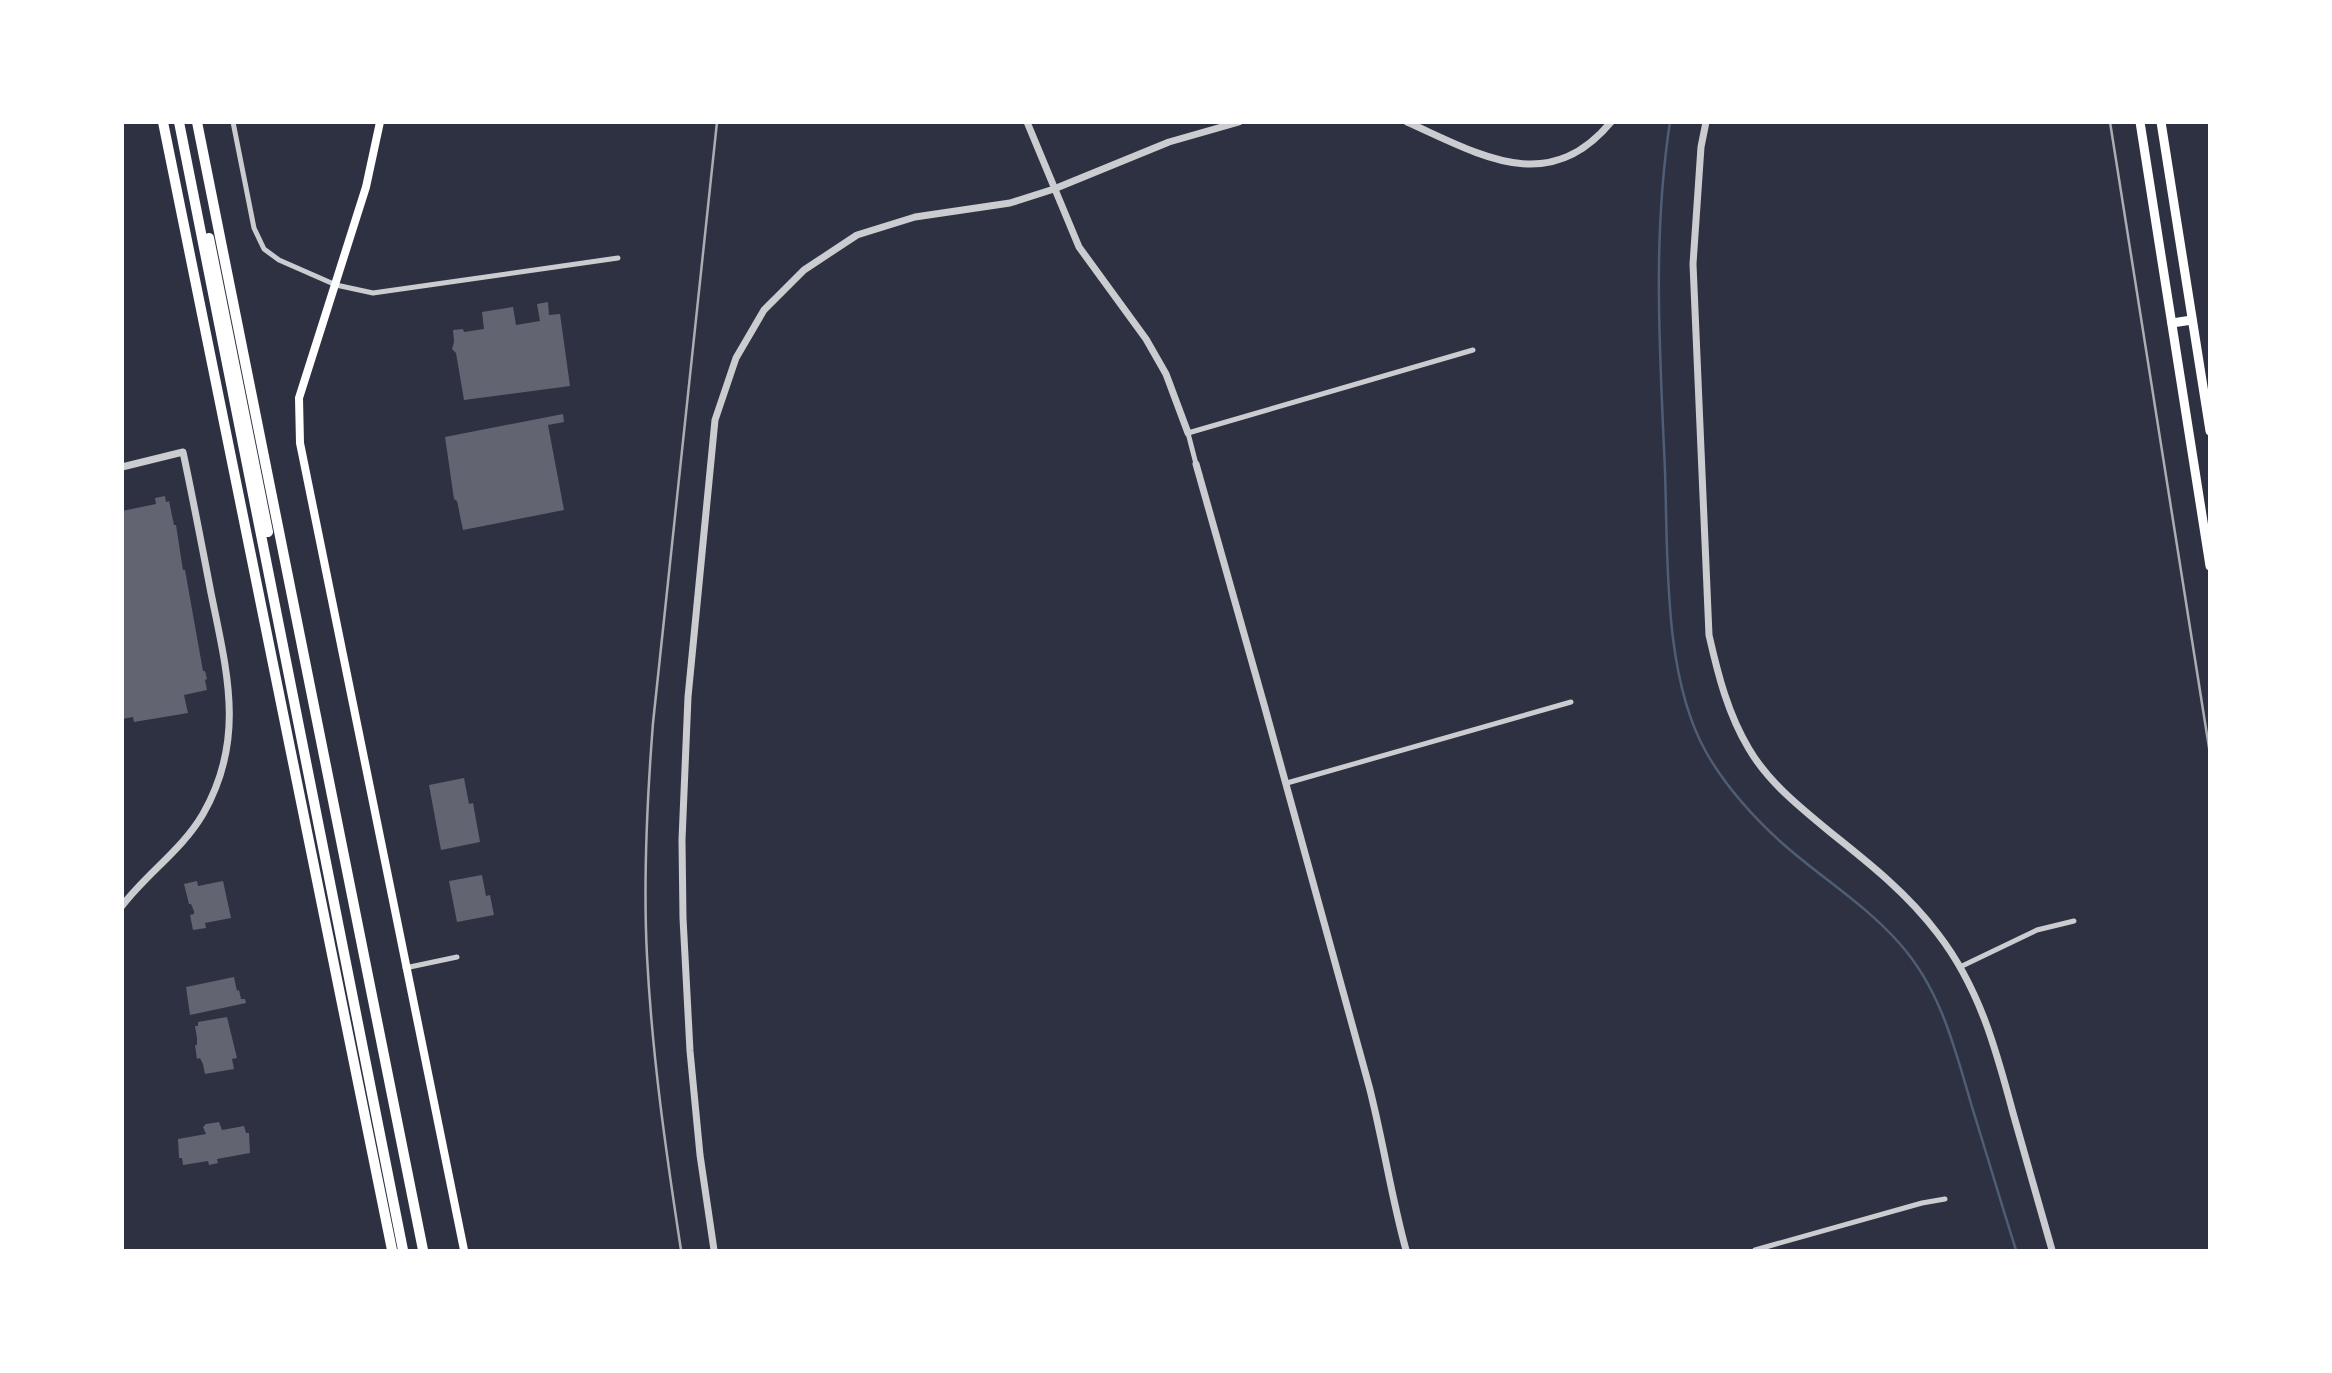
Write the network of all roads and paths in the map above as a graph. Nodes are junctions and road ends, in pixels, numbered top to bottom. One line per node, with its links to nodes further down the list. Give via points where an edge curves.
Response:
1 (163, 122): 33 (highway)
2 (179, 122): 34 (highway)
3 (186, 122): 35 (highway)
4 (197, 122): 36 (highway)
5 (233, 122): 16 (street, via 254,229 264,249)
6 (380, 122): 16 (main road, via 366,187)
7 (1027, 122): 14 (street)
8 (1239, 122): 14 (street, via 1169,142)
9 (1407, 122): 10 (street, via 1487,157 1518,165 1546,163 1575,153 1599,137)
10 (1611, 122)
11 (1706, 122): 30 (street, via 1693,264 1709,635 1718,676 1750,751 1773,780 1912,902)
12 (2140, 122): 18 (main road)
13 (2161, 122): 17 (main road)
14 (1054, 189): 21 (street, via 1079,247 1166,374); 38 (street, via 1010,203 915,217 857,235 804,270 764,310 736,358 715,420 688,697 682,840 690,1051)
15 (618, 258): 16 (street, via 373,293)
16 (335, 285): 31 (main road, via 299,398 300,443)
17 (2192, 320): 18 (main road); 20 (main road)
18 (2172, 323): 24 (main road)
19 (1473, 350): 21 (street)
20 (2210, 431)
21 (1188, 433): 22 (street)
22 (1196, 464): 26 (street)
23 (122, 467): 27 (street, via 183,452 230,691 229,737 220,779 201,817)
24 (2210, 566)
25 (1572, 702): 26 (street)
26 (1287, 783): 39 (street, via 1370,1090)
27 (122, 906)
28 (2074, 921): 30 (street, via 2037,930)
29 (457, 957): 31 (street)
30 (1960, 967): 41 (street, via 1974,990 1997,1055)
31 (405, 968): 37 (main road)
32 (1945, 1199): 40 (street)
33 (392, 1251)
34 (403, 1251)
35 (410, 1251)
36 (423, 1251)
37 (464, 1251)
38 (714, 1251)
39 (1406, 1251)
40 (1755, 1251)
41 (2052, 1251)

